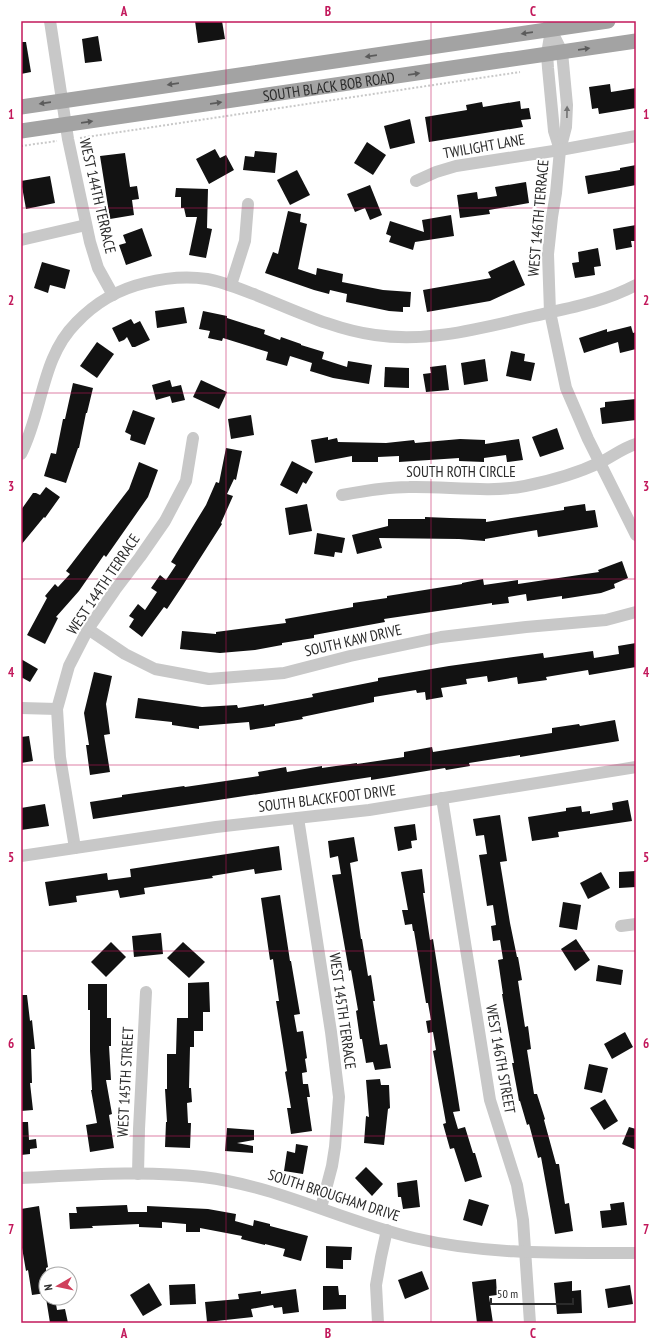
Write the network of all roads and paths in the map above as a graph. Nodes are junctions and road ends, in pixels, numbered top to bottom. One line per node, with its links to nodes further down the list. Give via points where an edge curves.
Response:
1 (50, 21): 8 (street)
2 (608, 21): 3 (main road, SOUTH BLACK BOB ROAD)
3 (550, 25): 5 (street, WEST 146TH TERRACE); 6 (street, WEST 146TH TERRACE); 8 (main road, SOUTH BLACK BOB ROAD, one-way to 8)
4 (636, 41): 5 (main road, SOUTH BLACK BOB ROAD, one-way to 4)
5 (562, 52): 6 (main road, SOUTH BLACK BOB ROAD); 14 (street, WEST 146TH TERRACE, one-way to 5, via 566,127 567,105)
6 (547, 54): 11 (main road, SOUTH BLACK BOB ROAD, one-way to 6); 14 (street, WEST 146TH TERRACE, via 554,131)
7 (520, 72): 11 (path)
8 (62, 101): 9 (main road, SOUTH BLACK BOB ROAD, one-way to 9); 11 (street, WEST 144TH TERRACE)
9 (21, 107)
10 (21, 131): 11 (main road, SOUTH BLACK BOB ROAD)
11 (67, 132): 13 (path); 17 (street, WEST 144TH TERRACE)
12 (636, 136): 14 (street, TWILIGHT LANE)
13 (21, 146)
14 (560, 150): 15 (street, TWILIGHT LANE, via 456,166); 22 (street, WEST 146TH TERRACE, via 548,254)
15 (416, 181)
16 (248, 204): 20 (street, via 245,241)
17 (86, 225): 18 (street); 21 (street, WEST 144TH TERRACE, via 98,268)
18 (21, 240)
19 (636, 285): 22 (street, via 602,300)
20 (232, 286): 21 (street, via 209,279 159,279 135,285); 22 (street, via 322,321 373,335 395,337 437,336)
21 (113, 295): 25 (street, via 76,323 62,341 50,366 32,428)
22 (550, 312): 26 (street, WEST 146TH TERRACE, via 566,388)
23 (193, 438): 30 (street, WEST 144TH TERRACE, via 186,481 168,514)
24 (636, 444): 26 (street, SOUTH ROTH CIRCLE)
25 (21, 454)
26 (600, 462): 27 (street, SOUTH ROTH CIRCLE, via 555,479 523,486 408,486); 28 (street, WEST 146TH TERRACE)
27 (342, 495)
28 (636, 535)
29 (636, 612): 30 (street, SOUTH KAW DRIVE, via 606,620 441,637 284,673 209,679 154,669 125,654)
30 (88, 629): 32 (street, WEST 144TH TERRACE, via 69,666)
31 (21, 708): 32 (street)
32 (57, 709): 36 (street, WEST 144TH TERRACE, via 60,757)
33 (636, 767): 34 (street, SOUTH BLACKFOOT DRIVE)
34 (442, 798): 35 (street, SOUTH BLACKFOOT DRIVE); 45 (street, WEST 146TH STREET, via 490,1100 516,1185 523,1220)
35 (298, 818): 36 (street, SOUTH BLACKFOOT DRIVE, via 216,827); 43 (street, WEST 145TH TERRACE, via 339,1097 332,1166)
36 (75, 848): 37 (street, SOUTH BLACKFOOT DRIVE)
37 (21, 856)
38 (636, 924): 39 (street)
39 (621, 926)
40 (146, 992): 41 (street, WEST 145TH STREET)
41 (138, 1174): 42 (street, SOUTH BROUGHAM DRIVE); 43 (street, SOUTH BROUGHAM DRIVE, via 178,1174 236,1182)
42 (21, 1178)
43 (321, 1208): 44 (street, SOUTH BROUGHAM DRIVE)
44 (388, 1230): 45 (street, SOUTH BROUGHAM DRIVE, via 414,1238 465,1247); 47 (street, via 376,1284)
45 (525, 1251): 46 (street, SOUTH BROUGHAM DRIVE); 48 (street, WEST 146TH STREET)
46 (636, 1253)
47 (378, 1323)
48 (530, 1323)

